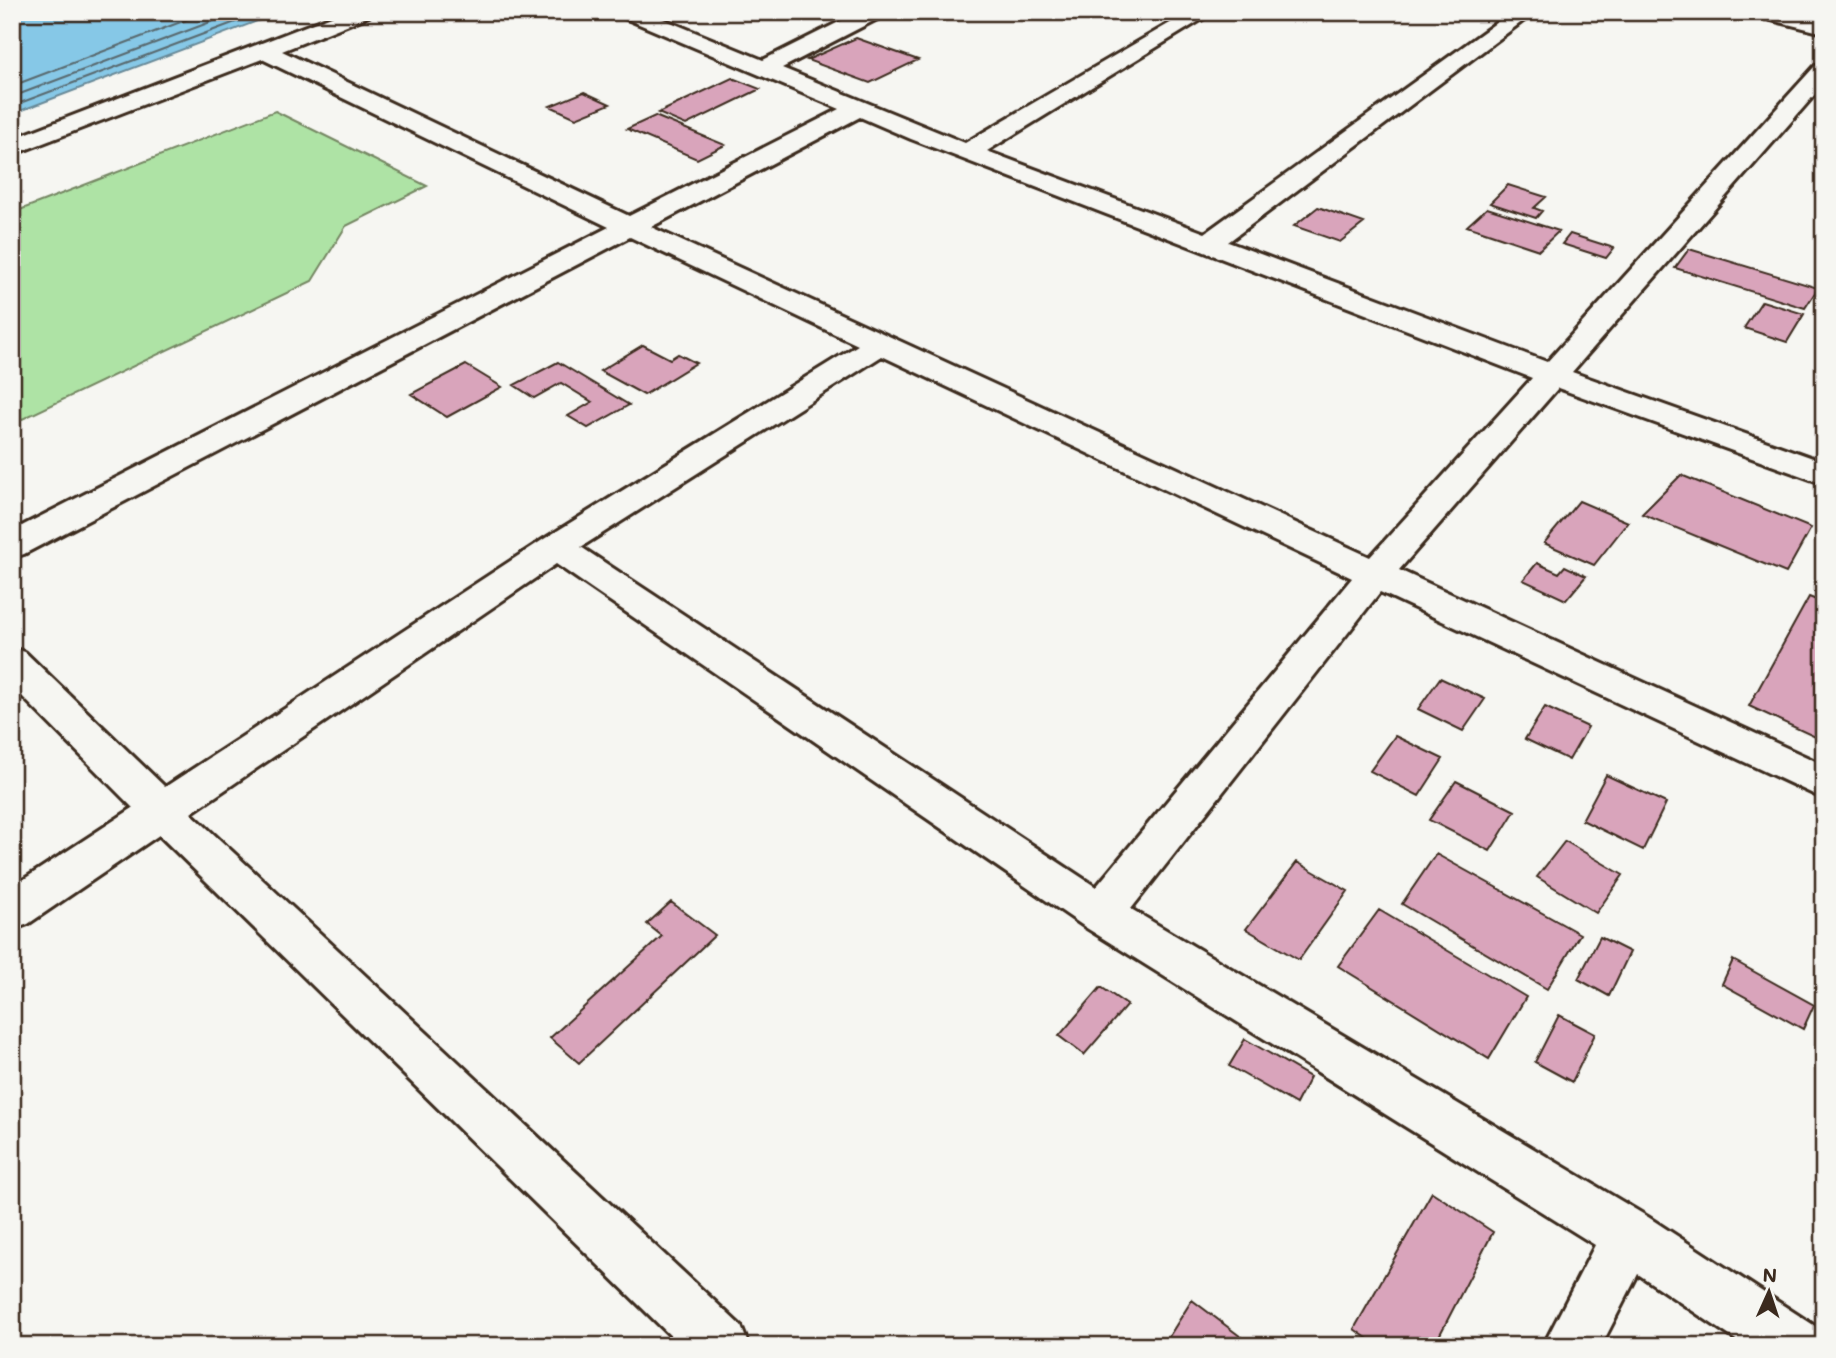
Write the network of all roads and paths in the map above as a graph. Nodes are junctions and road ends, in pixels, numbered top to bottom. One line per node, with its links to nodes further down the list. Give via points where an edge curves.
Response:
1 (362, 12): 8 (street)
2 (627, 12): 9 (street)
3 (876, 12): 9 (street)
4 (1204, 12): 13 (street)
5 (1525, 12): 15 (street)
6 (1762, 12): 7 (street)
7 (1824, 27)
8 (262, 50): 12 (street); 14 (street)
9 (763, 69): 11 (street)
10 (1824, 70): 17 (street)
11 (859, 109): 13 (street); 14 (street)
12 (12, 148)
13 (967, 152): 15 (street)
14 (630, 228): 16 (street); 19 (street)
15 (1208, 244): 17 (street)
16 (880, 344): 20 (street); 21 (street)
17 (1552, 375): 18 (street); 21 (street)
18 (1824, 474)
19 (12, 546)
20 (556, 547): 24 (street); 26 (street)
21 (1375, 574): 23 (street); 26 (street)
22 (12, 662): 24 (street)
23 (1824, 783)
24 (161, 810): 25 (street); 28 (street)
25 (12, 911)
26 (1101, 914): 27 (street)
27 (1629, 1236): 29 (street); 30 (street)
28 (721, 1346)
29 (1571, 1346)
30 (1795, 1346)

